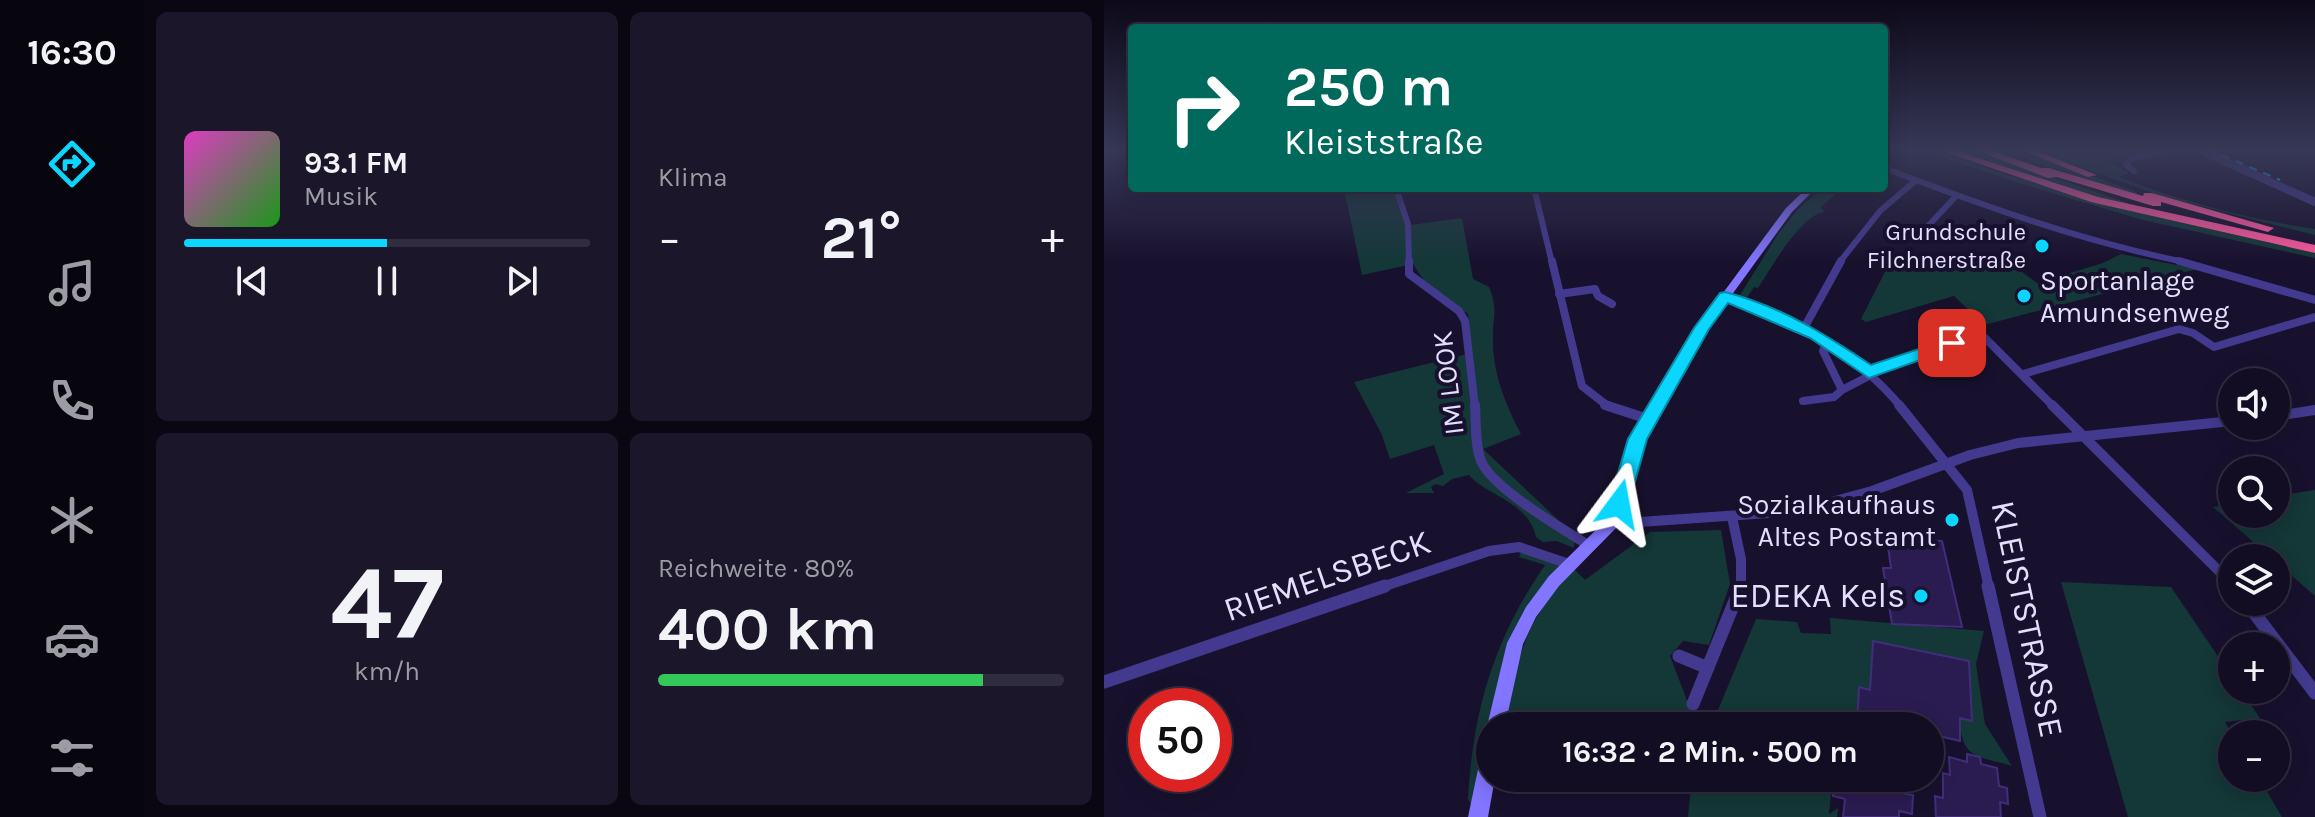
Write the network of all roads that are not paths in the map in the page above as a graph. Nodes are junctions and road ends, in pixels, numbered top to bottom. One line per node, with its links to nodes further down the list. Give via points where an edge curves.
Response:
1 (1908, 187): 22 (street, via 1853,241)
2 (1932, 187): 11 (street)
3 (2056, 187): 16 (highway)
4 (2088, 187): 16 (highway)
5 (2096, 187): 13 (highway)
6 (2128, 187): 13 (highway)
7 (2283, 187): 12 (street)
8 (1397, 192): 36 (street, IM LOOK, via 1408,224 1409,274 1465,321 1481,461 1526,503)
9 (1535, 192): 17 (street)
10 (1808, 192): 18 (main road)
11 (1956, 196): 15 (street); 19 (street, via 2112,246 2208,267)
12 (2315, 202)
13 (2278, 231): 14 (highway)
14 (2315, 238)
15 (1915, 240)
16 (2315, 249)
17 (1559, 294): 20 (street, via 1595,289); 30 (street, via 1582,386 1596,402)
18 (1725, 296): 22 (street, KLEISTSTRASSE); 30 (main road)
19 (2315, 300)
20 (1612, 304)
21 (2315, 317): 25 (street, via 2214,347 2179,329)
22 (1804, 328): 23 (street, KLEISTSTRASSE)
23 (1827, 341): 24 (street, KLEISTSTRASSE); 26 (street, via 1823,351)
24 (1869, 372): 25 (street, via 1981,334); 26 (street); 33 (street, KLEISTSTRASSE)
25 (2023, 374): 32 (street)
26 (1842, 390): 27 (street, via 1834,397)
27 (1803, 401)
28 (2315, 410): 29 (street)
29 (2290, 414)
30 (1648, 419): 35 (main road, via 1631,455)
31 (2218, 422): 32 (street)
32 (2085, 436): 33 (street, via 2018,443); 38 (street)
33 (1947, 462): 34 (street, via 1819,506); 48 (street, KLEISTSTRASSE, via 1972,501)
34 (1732, 517): 35 (street); 41 (street, via 1741,592)
35 (1611, 524): 36 (main road)
36 (1590, 546): 37 (main road)
37 (1569, 564): 42 (street, RIEMELSBECK, via 1519,547 1480,554); 45 (main road, via 1531,612 1515,643)
38 (2218, 570)
39 (2257, 616): 43 (street)
40 (1679, 656): 41 (street)
41 (1708, 668): 44 (street)
42 (1104, 682)
43 (2315, 693)
44 (1693, 704)
45 (1499, 712)
46 (1483, 792): 47 (main road)
47 (1478, 817)
48 (2040, 817)

